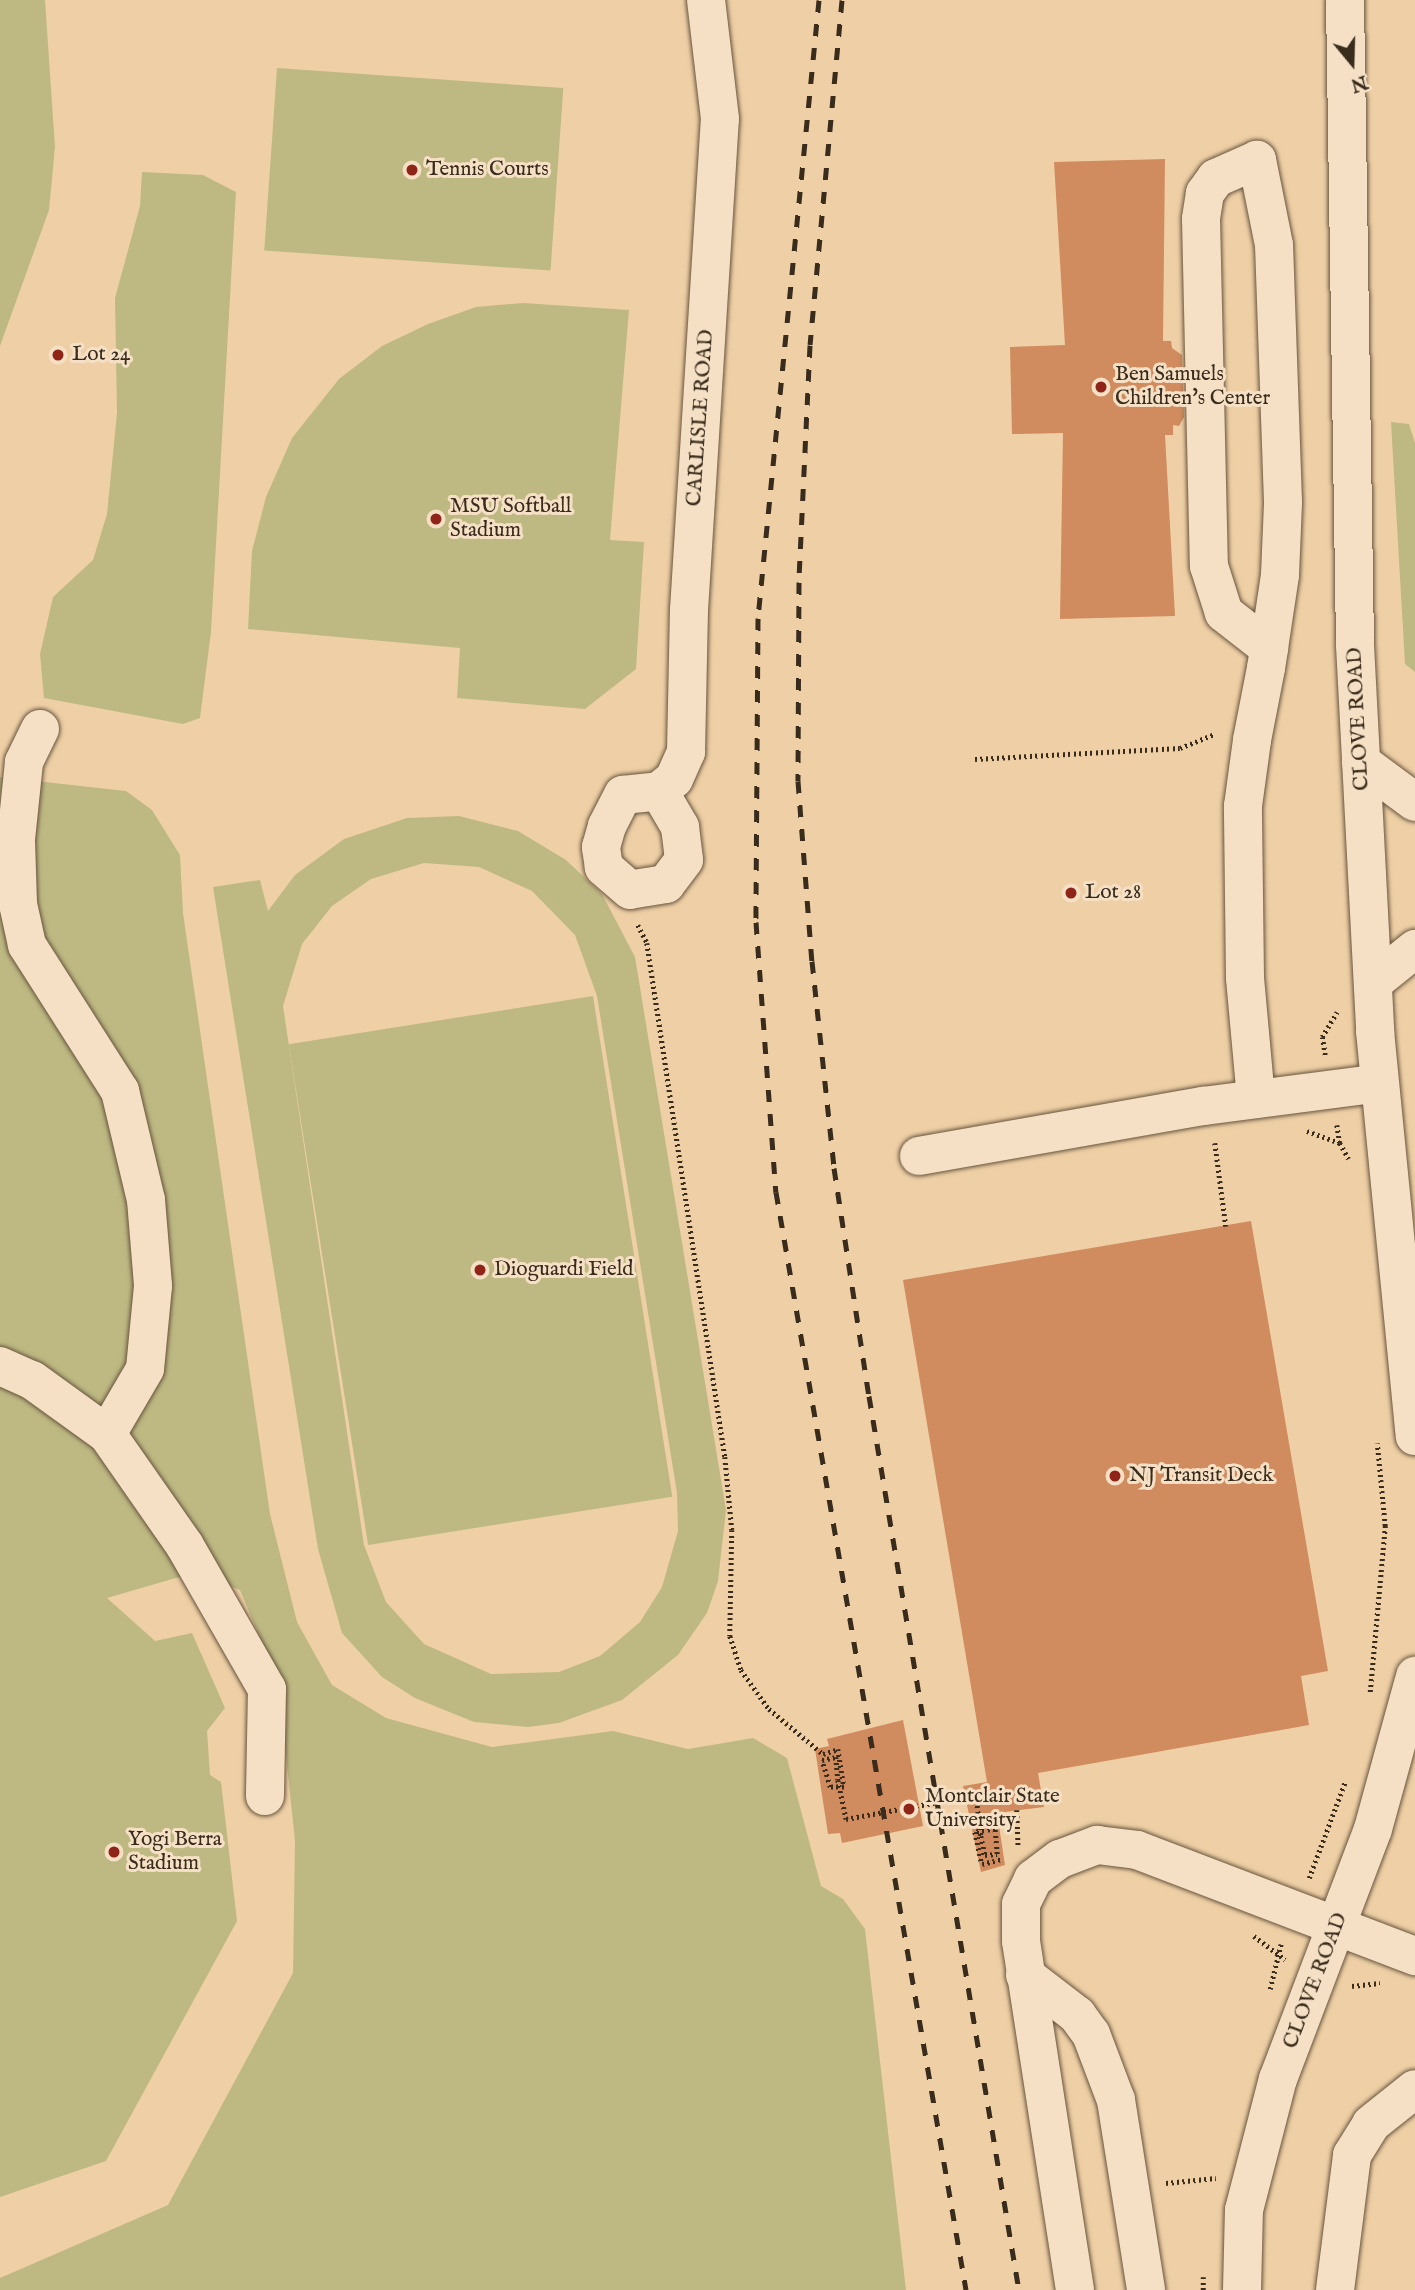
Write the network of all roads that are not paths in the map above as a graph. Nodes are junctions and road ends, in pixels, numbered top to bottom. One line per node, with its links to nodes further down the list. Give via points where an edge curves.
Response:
1 (706, 0): 6 (street, CARLISLE ROAD, via 720,120 689,610 686,752 674,779)
2 (1345, 0): 5 (street, CLOVE ROAD)
3 (1269, 648): 3 (street, via 1283,502 1274,245 1256,160 1216,178 1205,193 1201,219 1209,566 1224,613); 11 (street, via 1243,806 1245,978)
4 (40, 729): 14 (street, via 24,762 16,840 18,904 27,945 120,1091 146,1200 153,1286 145,1369)
5 (1361, 762): 7 (street); 9 (street, CLOVE ROAD)
6 (641, 793): 6 (street, via 680,827 684,860 666,884 630,890 604,867 601,847)
7 (1415, 802)
8 (1415, 949): 9 (street)
9 (1374, 982): 10 (street, CLOVE ROAD)
10 (1381, 1083): 11 (street); 15 (street, CLOVE ROAD)
11 (1256, 1099): 12 (street)
12 (919, 1156)
13 (0, 1366): 14 (street, via 32,1380)
14 (107, 1434): 17 (street, via 185,1546 267,1689)
15 (1415, 1436)
16 (1415, 1676): 18 (street, CLOVE ROAD, via 1398,1751)
17 (265, 1796)
18 (1338, 1927): 19 (street); 20 (street, via 1170,1860 1097,1845 1060,1859 1033,1879 1021,1904); 24 (street, CLOVE ROAD, via 1278,2079 1244,2210)
19 (1415, 1956)
20 (1025, 1975): 22 (street); 23 (street, via 1077,2015 1091,2034 1116,2100)
21 (1415, 2089): 25 (street, via 1371,2124 1352,2155)
22 (1075, 2290)
23 (1146, 2290)
24 (1242, 2290)
25 (1335, 2290)

